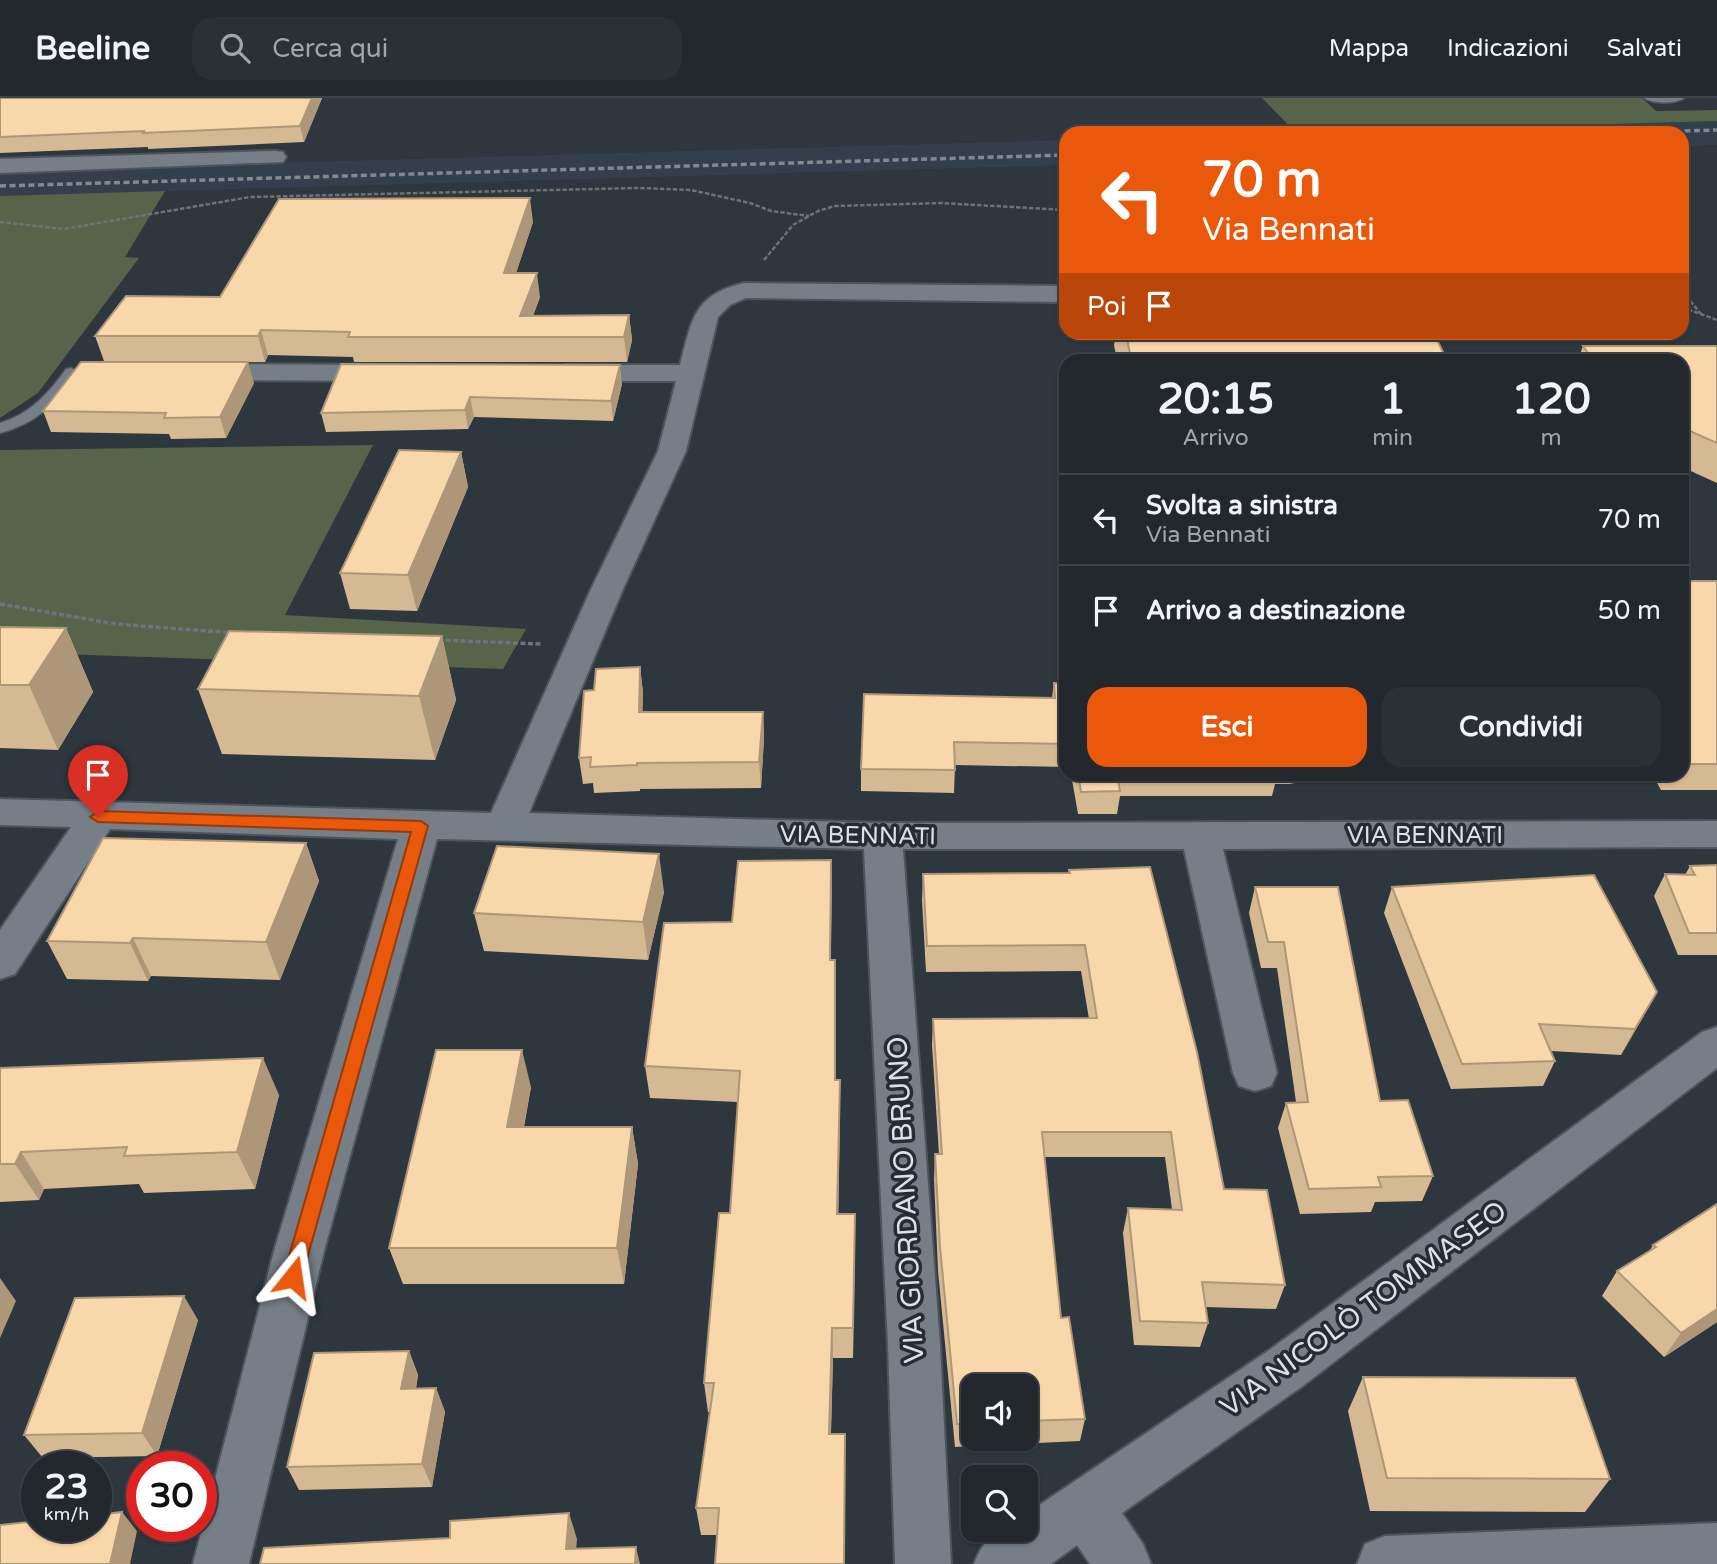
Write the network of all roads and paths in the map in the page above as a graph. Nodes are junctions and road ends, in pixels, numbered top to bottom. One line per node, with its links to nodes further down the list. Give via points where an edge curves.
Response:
1 (1650, 98): 2 (lane)
2 (1679, 98)
3 (275, 157): 4 (street)
4 (0, 166)
5 (1059, 210): 6 (path, via 883,203 821,209)
6 (809, 216): 7 (path, via 691,190 637,188 250,197 64,229); 8 (path, via 778,236)
7 (0, 222)
8 (744, 290): 9 (street); 19 (street, via 713,304 705,317)
9 (1059, 293)
10 (1689, 297): 12 (path)
11 (1689, 310): 12 (path)
12 (1701, 314): 13 (path)
13 (1717, 320)
14 (71, 372): 15 (street); 20 (lane, via 56,396 16,425)
15 (99, 372)
16 (181, 372): 17 (street)
17 (415, 373)
18 (540, 373): 19 (street)
19 (691, 373): 24 (street, via 672,451)
20 (0, 428)
21 (0, 604): 22 (path, via 63,618)
22 (237, 634)
23 (428, 640): 24 (path)
24 (584, 647): 27 (street)
25 (0, 812): 26 (street, VIA BENNATI)
26 (98, 817): 28 (street, VIA BENNATI); 32 (street)
27 (504, 825): 28 (street, VIA BENNATI); 31 (street, VIA BENNATI)
28 (421, 826): 37 (street, via 299,1251)
29 (1717, 834): 30 (street, VIA BENNATI)
30 (1200, 835): 31 (street, VIA BENNATI); 34 (street)
31 (883, 836): 38 (street, VIA GIORDANO BRUNO)
32 (0, 963)
33 (1717, 1044): 35 (street, VIA NICOLÒ TOMMASEO, via 1286,1368)
34 (1255, 1073)
35 (1085, 1507): 39 (street, VIA NICOLÒ TOMMASEO); 40 (street)
36 (1717, 1551): 41 (street)
37 (221, 1564)
38 (923, 1564)
39 (1002, 1564)
40 (1123, 1564)
41 (1385, 1564)

